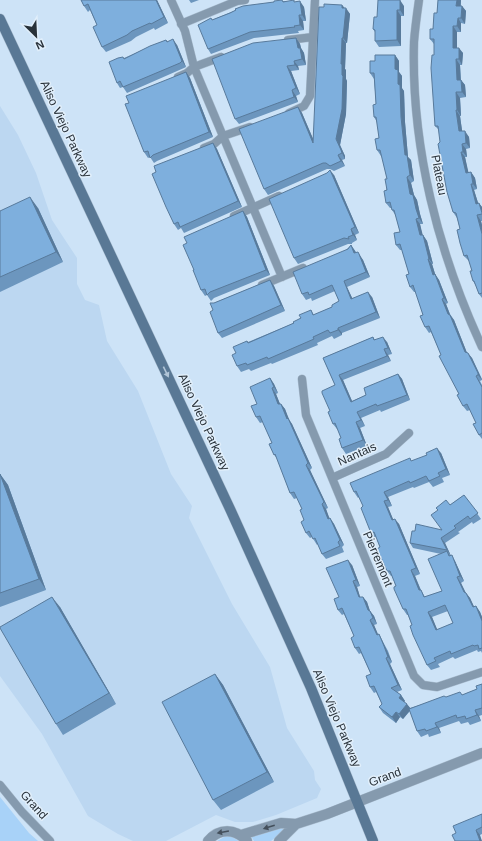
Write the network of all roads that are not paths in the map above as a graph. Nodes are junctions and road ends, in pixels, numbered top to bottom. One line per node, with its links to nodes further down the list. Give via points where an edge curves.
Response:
1 (171, 0): 6 (street)
2 (245, 0): 6 (street)
3 (316, 0): 7 (street)
4 (419, 0): 22 (street, Plateau, via 414,41 414,83 426,181 442,243 465,310)
5 (0, 19): 29 (main road, Aliso Viejo Parkway, one-way to 29, via 203,449 311,688)
6 (181, 24): 10 (street)
7 (313, 37): 8 (street); 12 (street, via 310,96 304,106)
8 (277, 41)
9 (229, 54): 10 (street)
10 (194, 67): 11 (street, via 188,74); 14 (street)
11 (173, 79)
12 (284, 114)
13 (256, 124): 14 (street)
14 (223, 136): 15 (street, via 214,144); 17 (street)
15 (193, 152)
16 (286, 193): 17 (street)
17 (254, 207): 18 (street); 20 (street)
18 (226, 220)
19 (309, 266): 20 (street)
20 (282, 277): 21 (street)
21 (253, 289)
22 (482, 347)
23 (302, 379): 25 (street, Pierremont, via 306,415)
24 (409, 433): 25 (street, Nantais, via 386,454)
25 (332, 478): 26 (street, Pierremont, via 414,676 423,685 437,687)
26 (482, 672)
27 (482, 754): 29 (street, Grand)
28 (0, 785): 32 (street, Grand)
29 (358, 801): 30 (street, Grand); 35 (main road, Aliso Viejo Parkway)
30 (296, 824): 31 (street, Grand, one-way to 31, via 281,823); 34 (street, Grand)
31 (244, 838): 33 (street, one-way to 33, via 227,831 219,832)
32 (50, 841)
33 (208, 841)
34 (279, 841)
35 (373, 841)

